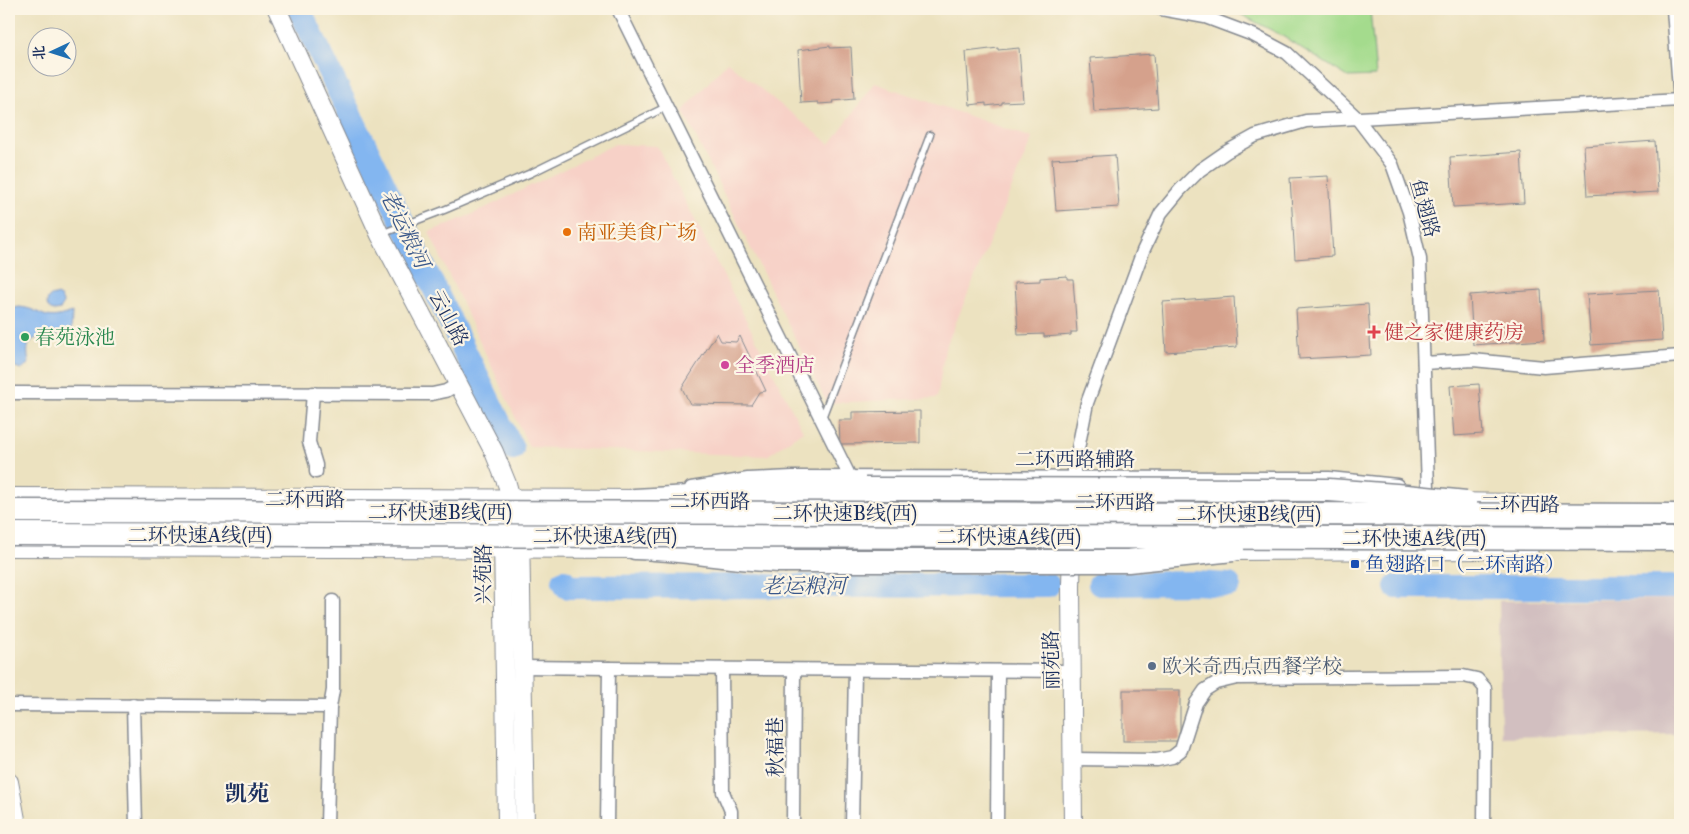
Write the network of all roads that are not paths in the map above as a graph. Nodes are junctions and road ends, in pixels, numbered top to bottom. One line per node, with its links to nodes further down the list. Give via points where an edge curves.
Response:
1 (277, 9): 9 (street, 云山路)
2 (618, 9): 6 (street)
3 (1161, 9): 7 (street, 鱼翅路, via 1205,17 1287,53)
4 (1673, 9): 5 (street)
5 (1680, 101): 7 (street)
6 (666, 107): 9 (lane, via 531,173); 15 (street)
7 (1356, 117): 11 (street, 鱼翅路, via 1392,164 1409,212 1420,259); 18 (street, via 1306,121 1254,136 1200,170 1161,213 1143,251 1087,403 1074,469)
8 (930, 135): 15 (lane)
9 (380, 235): 12 (street, 云山路)
10 (1680, 356): 11 (street, via 1544,366 1473,360)
11 (1424, 363): 20 (street, 鱼翅路)
12 (460, 384): 13 (street, via 446,392 432,394); 19 (street, 云山路, via 494,452)
13 (313, 393): 14 (street); 16 (street, via 309,442)
14 (9, 394)
15 (821, 419): 17 (street)
16 (316, 472)
17 (858, 483): 18 (street, 二环西路辅路); 22 (highway, via 814,490); 25 (highway, bridge, via 1343,491 1417,496)
18 (1074, 491): 20 (main road, 二环西路); 22 (main road, 二环西路); 34 (street, 丽苑路)
19 (508, 495): 21 (main road, 二环西路); 22 (main road, 二环西路); 32 (street, 兴苑路)
20 (1429, 496): 23 (main road, 二环西路, via 1516,504); 29 (street, 鱼翅路)
21 (9, 498)
22 (636, 500)
23 (1680, 508)
24 (9, 511): 25 (highway, 二环快速B线(西), bridge)
25 (1559, 515): 26 (highway, 二环快速B线(西), bridge)
26 (1680, 515)
27 (9, 534): 29 (highway, 二环快速A线(西), bridge)
28 (1680, 539): 29 (highway, 二环快速A线(西), bridge)
29 (1422, 544): 31 (main road); 33 (highway, bridge, via 1308,542 1128,562 784,560); 34 (main road)
30 (9, 546): 32 (main road)
31 (1680, 546)
32 (512, 548): 33 (main road); 36 (street, 兴苑路); 51 (street, 兴苑路)
33 (635, 548): 34 (main road)
34 (1072, 549): 42 (street, 丽苑路)
35 (333, 601): 45 (street, via 333,690)
36 (522, 667): 37 (street); 52 (street, 兴苑路)
37 (609, 668): 38 (street); 53 (street)
38 (722, 669): 39 (street); 54 (street, via 723,792 731,811)
39 (794, 670): 40 (street); 55 (street, 秋福巷)
40 (855, 670): 41 (street); 56 (street)
41 (998, 671): 42 (street); 57 (street)
42 (1072, 671): 46 (street, 丽苑路)
43 (9, 705): 44 (street)
44 (132, 705): 45 (street); 49 (street)
45 (330, 707): 50 (street)
46 (1073, 759): 58 (street, 丽苑路); 59 (street, via 1157,760 1172,757 1181,750 1196,703 1205,690 1216,683 1237,678 1463,676 1477,679 1485,688)
47 (9, 782): 48 (street)
48 (17, 825)
49 (136, 825)
50 (327, 825)
51 (507, 825)
52 (525, 825)
53 (607, 825)
54 (731, 825)
55 (793, 825)
56 (852, 825)
57 (997, 825)
58 (1073, 825)
59 (1484, 825)

